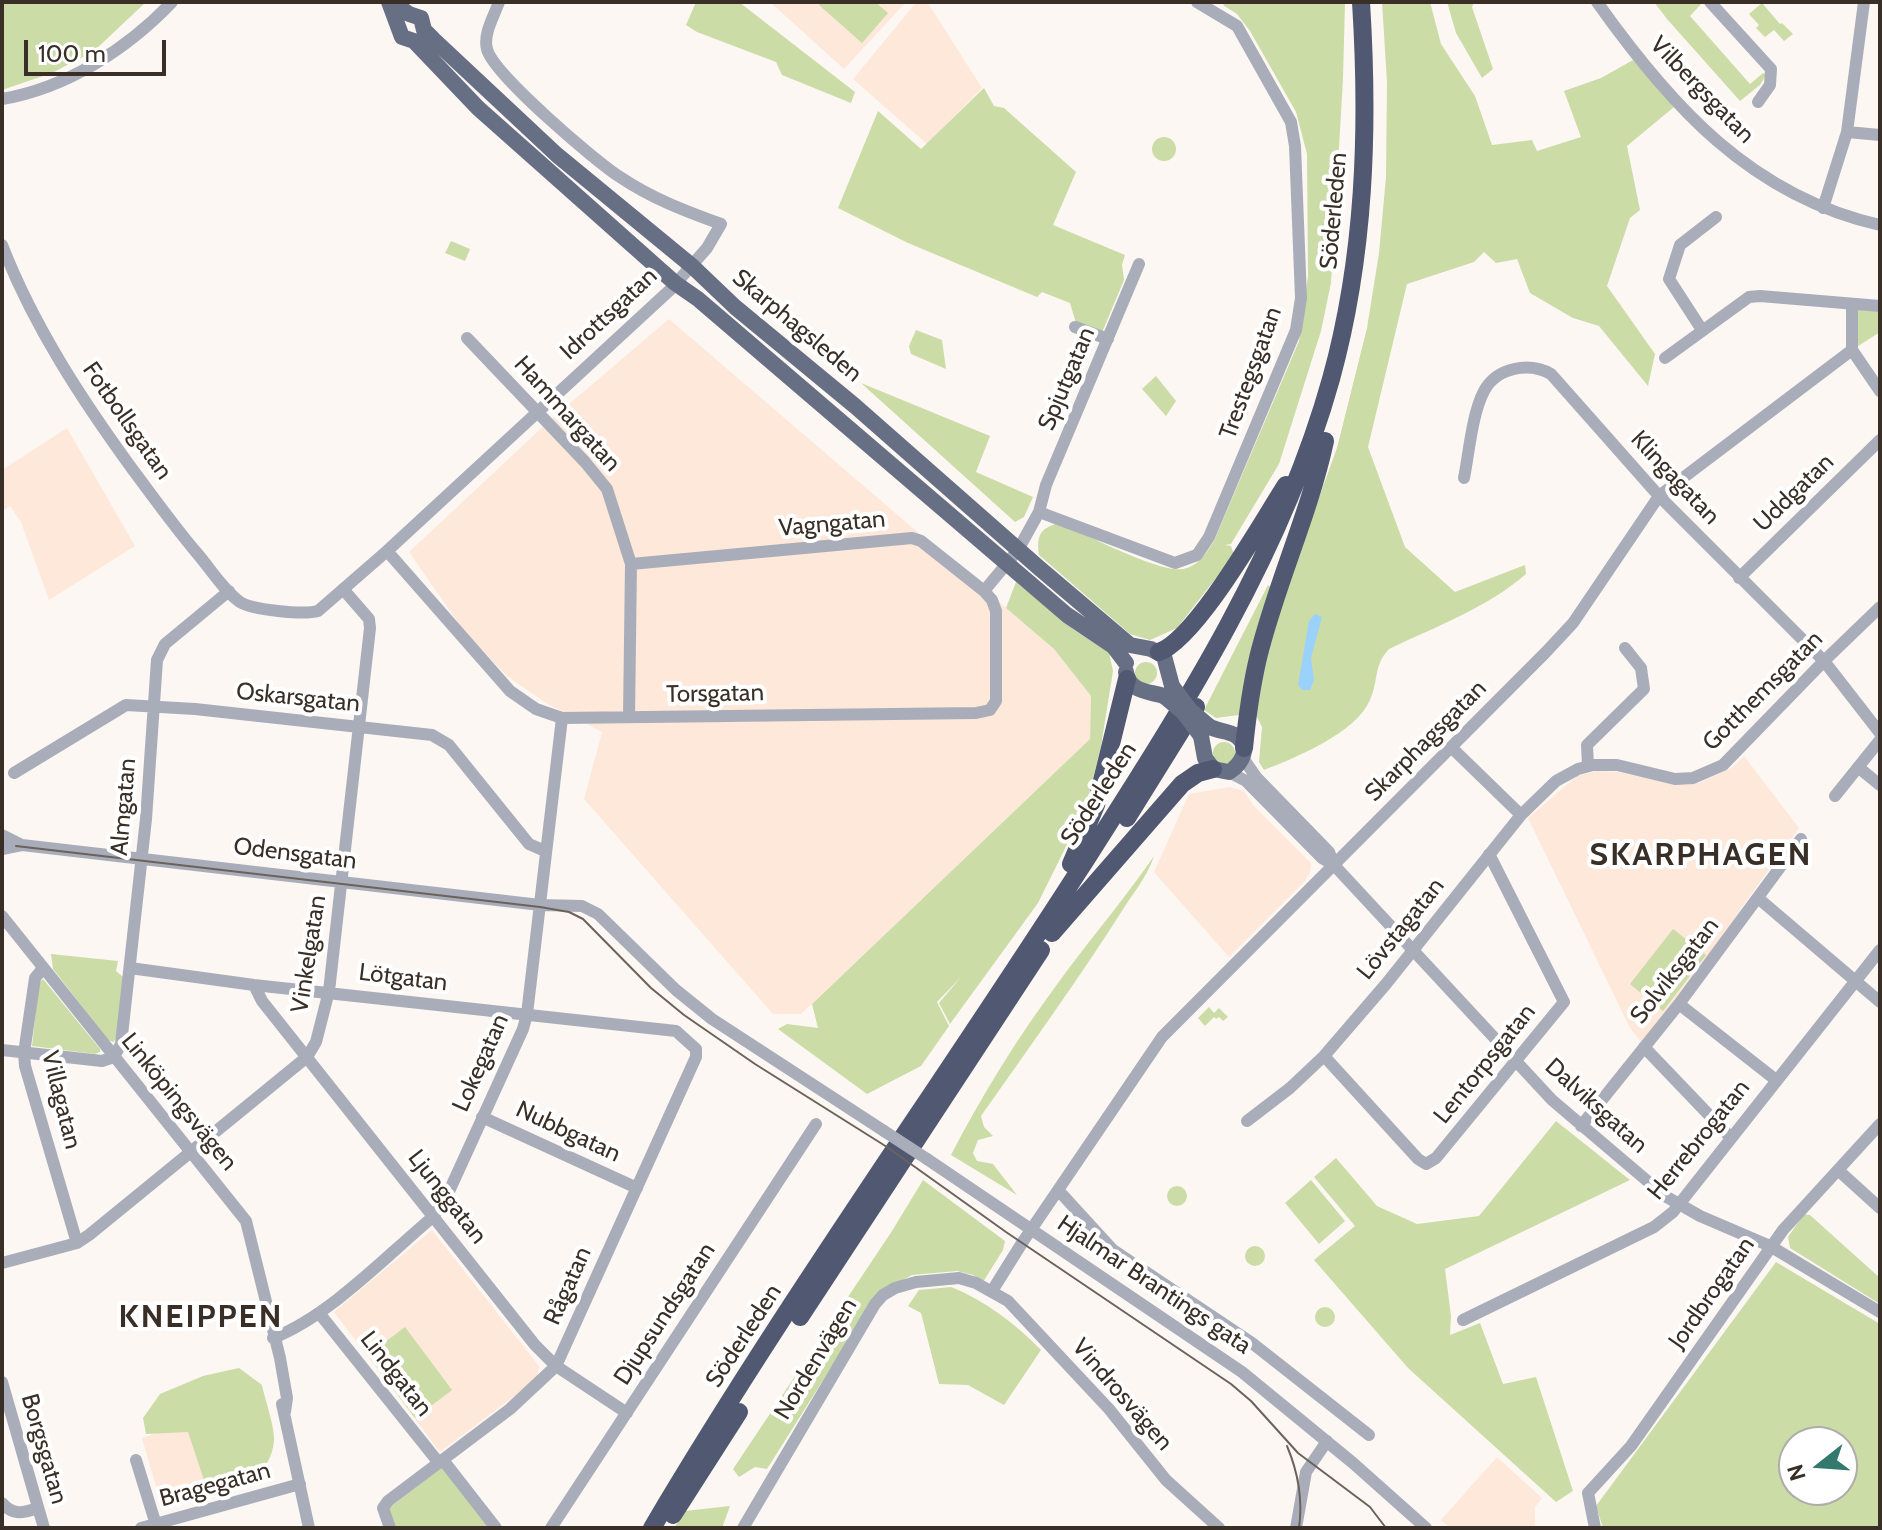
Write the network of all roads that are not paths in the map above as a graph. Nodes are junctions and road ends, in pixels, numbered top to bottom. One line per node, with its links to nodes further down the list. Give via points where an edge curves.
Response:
1 (172, 2): 12 (street, via 143,30 82,71)
2 (391, 2): 10 (main road)
3 (499, 2): 21 (street, Idrottsgatan, via 485,39 487,51 521,91 618,176 673,207 721,224)
4 (1197, 2): 37 (street, Trestegsgatan, via 1237,26 1291,122 1301,298 1296,330 1197,555 1184,562 1163,561)
5 (1361, 2): 34 (highway, Söderleden, via 1365,156 1358,242)
6 (1372, 2): 34 (highway, Söderleden, via 1377,147 1373,209 1356,327)
7 (1597, 2): 16 (street, Vilbergsgatan, via 1666,90 1720,145 1774,185)
8 (1710, 2): 13 (street, via 1771,69 1770,85)
9 (1864, 2): 14 (street)
10 (404, 19): 11 (main road, via 402,37); 11 (main road, via 421,18)
11 (419, 36): 21 (main road, Skarphagsleden); 22 (main road, Skarphagsleden, via 478,108)
12 (2, 99)
13 (1758, 102)
14 (1847, 132): 15 (street); 16 (street)
15 (1880, 135)
16 (1823, 208): 18 (street, Vilbergsgatan)
17 (1716, 217): 26 (street, via 1680,245 1669,279)
18 (1880, 225)
19 (2, 245): 44 (street, Fotbollsgatan, via 55,355 88,407)
20 (1139, 264): 28 (street, Spjutgatan)
21 (692, 266): 22 (street, Idrottsgatan); 38 (main road, Skarphagsleden)
22 (675, 283): 32 (street, Idrottsgatan); 41 (main road, Skarphagsleden)
23 (1852, 305): 24 (street); 26 (street, via 1749,297); 29 (street)
24 (1880, 306)
25 (1075, 327): 28 (street)
26 (1702, 330): 30 (street)
27 (467, 338): 32 (street, Hammargatan)
28 (1108, 339): 37 (street, Spjutgatan)
29 (1852, 350): 31 (street); 36 (street, Skarphagsgatan)
30 (1665, 358)
31 (1880, 391)
32 (536, 412): 39 (street, Idrottsgatan); 40 (street, Hammargatan, via 607,489)
33 (1880, 440): 42 (street, Uddgatan)
34 (1318, 443): 49 (highway, via 1178,640); 61 (highway, via 1316,483 1258,656); 82 (highway, Söderleden, via 1295,517 1209,685)
35 (1464, 478): 36 (street, Klingagatan, via 1484,392 1503,373 1536,361)
36 (1659, 496): 42 (street, Klingagatan); 60 (street, Skarphagsgatan, via 1573,623)
37 (1039, 512): 38 (street)
38 (1018, 550): 41 (street); 49 (main road, Skarphagsleden, via 1130,645)
39 (387, 551): 43 (street, Idrottsgatan); 55 (street, Torsgatan, via 510,691)
40 (631, 564): 45 (street, Vagngatan, via 912,538); 54 (street, Hammargatan)
41 (1007, 565): 45 (street); 51 (main road, Skarphagsleden, via 1113,646)
42 (1739, 578): 50 (street, Klingagatan)
43 (343, 589): 46 (street, Idrottsgatan, via 313,613); 56 (street, Vinkelgatan, via 369,619)
44 (229, 591): 46 (street, Fotbollsgatan); 53 (street, Almgatan, via 161,650)
45 (984, 591): 54 (street, Torsgatan, via 996,611 996,701 990,710)
46 (242, 604)
47 (1880, 607): 50 (street, Gotthemsgatan)
48 (1625, 648): 63 (street, via 1641,668 1644,689 1587,745)
49 (1152, 650): 51 (main road, via 1131,656); 52 (main road, via 1168,663)
50 (1824, 661): 57 (street, Klingagatan); 62 (street, Gotthemsgatan, via 1736,755 1710,772 1675,779)
51 (1126, 671): 52 (main road, via 1134,688); 82 (highway, via 1096,805)
52 (1164, 687): 58 (main road, bridge)
53 (155, 707): 56 (street, Oskarsgatan); 66 (street, Oskarsgatan, via 126,705); 76 (street, Almgatan)
54 (629, 717): 55 (street, Torsgatan)
55 (562, 718): 74 (street, Lokegatan)
56 (359, 727): 74 (street, Oskarsgatan, via 432,735 449,745 529,844); 78 (street, Vinkelgatan)
57 (1880, 733)
58 (1209, 736): 61 (main road, via 1234,735); 65 (main road, via 1205,758)
59 (1880, 740): 64 (street)
60 (1452, 748): 69 (street); 77 (street, Skarphagsgatan)
61 (1244, 753): 65 (main road, via 1239,766); 77 (street, Dalviksgatan, via 1256,777 1329,852)
62 (1617, 765): 63 (street, Lövstagatan)
63 (1588, 766): 69 (street, Lövstagatan, via 1556,781)
64 (1858, 767): 67 (street); 68 (street)
65 (1221, 770): 77 (street, Dalviksgatan, via 1246,781); 82 (highway, via 1198,773 1182,784)
66 (14, 773)
67 (1880, 785)
68 (1835, 796)
69 (1521, 815): 75 (street, Lövstagatan)
70 (2, 835): 72 (street, Odensgatan)
71 (1801, 839): 79 (street, Solviksgatan)
72 (22, 845): 73 (street, Odensgatan); 76 (street, Odensgatan)
73 (2, 849)
74 (545, 851): 80 (street, Lokegatan)
75 (1489, 854): 83 (street, Lövstagatan); 100 (street, Lentorpsgatan, via 1564,1002)
76 (142, 859): 78 (street, Odensgatan); 86 (street, Almgatan)
77 (1334, 865): 83 (street, Dalviksgatan); 112 (street, Skarphagsgatan, via 1162,1037)
78 (342, 882): 80 (street, Odensgatan); 89 (street, Vinkelgatan)
79 (1758, 898): 87 (street); 91 (street, Solviksgatan)
80 (540, 905): 92 (street, Lokegatan); 102 (street, Odensgatan, via 594,918 620,933 712,1019)
81 (2, 916): 85 (street, Linköpingsvägen)
82 (1045, 934): 142 (highway, Söderleden, via 863,1196); 143 (highway, Söderleden)
83 (1413, 949): 97 (street, Lövstagatan); 100 (street, Dalviksgatan)
84 (1880, 950): 87 (street, Herrebrogatan)
85 (43, 968): 96 (street, Villagatan, via 35,978); 98 (street, Linköpingsvägen)
86 (130, 968): 88 (street, Lötgatan); 98 (street, Almgatan, via 121,1044)
87 (1856, 980): 90 (street); 101 (street, Herrebrogatan)
88 (254, 985): 89 (street, Lötgatan); 99 (street, Ljunggatan)
89 (329, 991): 92 (street, Lötgatan); 99 (street, Vinkelgatan)
90 (1880, 1002)
91 (1679, 1004): 94 (street, Solviksgatan); 101 (street)
92 (527, 1014): 93 (street, Lötgatan); 103 (street, Lokegatan)
93 (671, 1031): 111 (street, Rågatan, via 689,1041 696,1057)
94 (1644, 1047): 107 (street, Solviksgatan); 108 (street)
95 (2, 1050): 96 (street)
96 (24, 1053): 98 (street, via 102,1061); 117 (street, Villagatan)
97 (1324, 1056): 100 (street, Lentorpsgatan, via 1426,1164); 104 (street, Lövstagatan)
98 (114, 1057): 109 (street, Linköpingsvägen)
99 (307, 1057): 109 (street, Vinkelgatan); 115 (street, Ljunggatan)
100 (1516, 1062): 107 (street, Dalviksgatan)
101 (1776, 1080): 108 (street, Herrebrogatan)
102 (840, 1102): 116 (street, Hjalmar Brantings gata, bridge)
103 (482, 1117): 111 (street, Nubbgatan); 115 (street, Lokegatan)
104 (1247, 1121)
105 (816, 1124): 127 (street, Djupsundsgatan)
106 (1880, 1124): 110 (street, Jordbrogatan)
107 (1581, 1126): 113 (street, Dalviksgatan)
108 (1731, 1138): 113 (street, Herrebrogatan)
109 (191, 1153): 117 (street, Vinkelgatan); 124 (street, Linköpingsvägen, via 246,1221)
110 (1838, 1170): 114 (street); 118 (street, Jordbrogatan)
111 (637, 1188): 125 (street, Rågatan)
112 (1059, 1191): 116 (street, Skarphagsgatan); 128 (street, via 1113,1250 1243,1337)
113 (1680, 1206): 118 (street, Dalviksgatan); 123 (street, Herrebrogatan, via 1654,1227)
114 (1880, 1208)
115 (434, 1216): 122 (street, Lokegatan); 125 (street, Ljunggatan)
116 (1032, 1229): 120 (street); 129 (street, Hjalmar Brantings gata, via 1242,1372)
117 (77, 1243): 119 (street, Vinkelgatan)
118 (1770, 1246): 121 (street, Dalviksgatan); 148 (street, Jordbrogatan, via 1631,1446 1588,1493)
119 (2, 1263)
120 (992, 1291): 144 (street, Nordenvägen, via 968,1280 946,1279 916,1282 883,1295); 145 (street, Vindrosvägen, via 1019,1311 1154,1467)
121 (1880, 1312)
122 (319, 1313): 124 (street, Lokegatan); 131 (street, Lindgatan)
123 (1463, 1320)
124 (273, 1338): 132 (street, Linköpingsvägen)
125 (556, 1366): 127 (street, Ljunggatan); 131 (street, Rågatan)
126 (2, 1382): 134 (street, Borgsgatan)
127 (627, 1413): 141 (street, Djupsundsgatan)
128 (1369, 1435)
129 (1327, 1441): 146 (street, via 1306,1472); 147 (street, Hjalmar Brantings gata)
130 (136, 1460): 135 (street)
131 (441, 1461): 139 (street, Rågatan, via 388,1501 383,1508); 140 (street, Lindgatan)
132 (300, 1484): 135 (street, Bragegatan); 138 (street, Linköpingsvägen)
133 (2, 1503): 134 (street, via 18,1514)
134 (38, 1508): 136 (street, Borgsgatan)
135 (157, 1526): 137 (street, Bragegatan)
136 (44, 1528)
137 (141, 1528)
138 (309, 1528)
139 (390, 1528)
140 (496, 1528)
141 (551, 1528)
142 (652, 1528)
143 (665, 1528)
144 (743, 1528)
145 (1219, 1528)
146 (1296, 1528)
147 (1426, 1528)
148 (1595, 1528)

